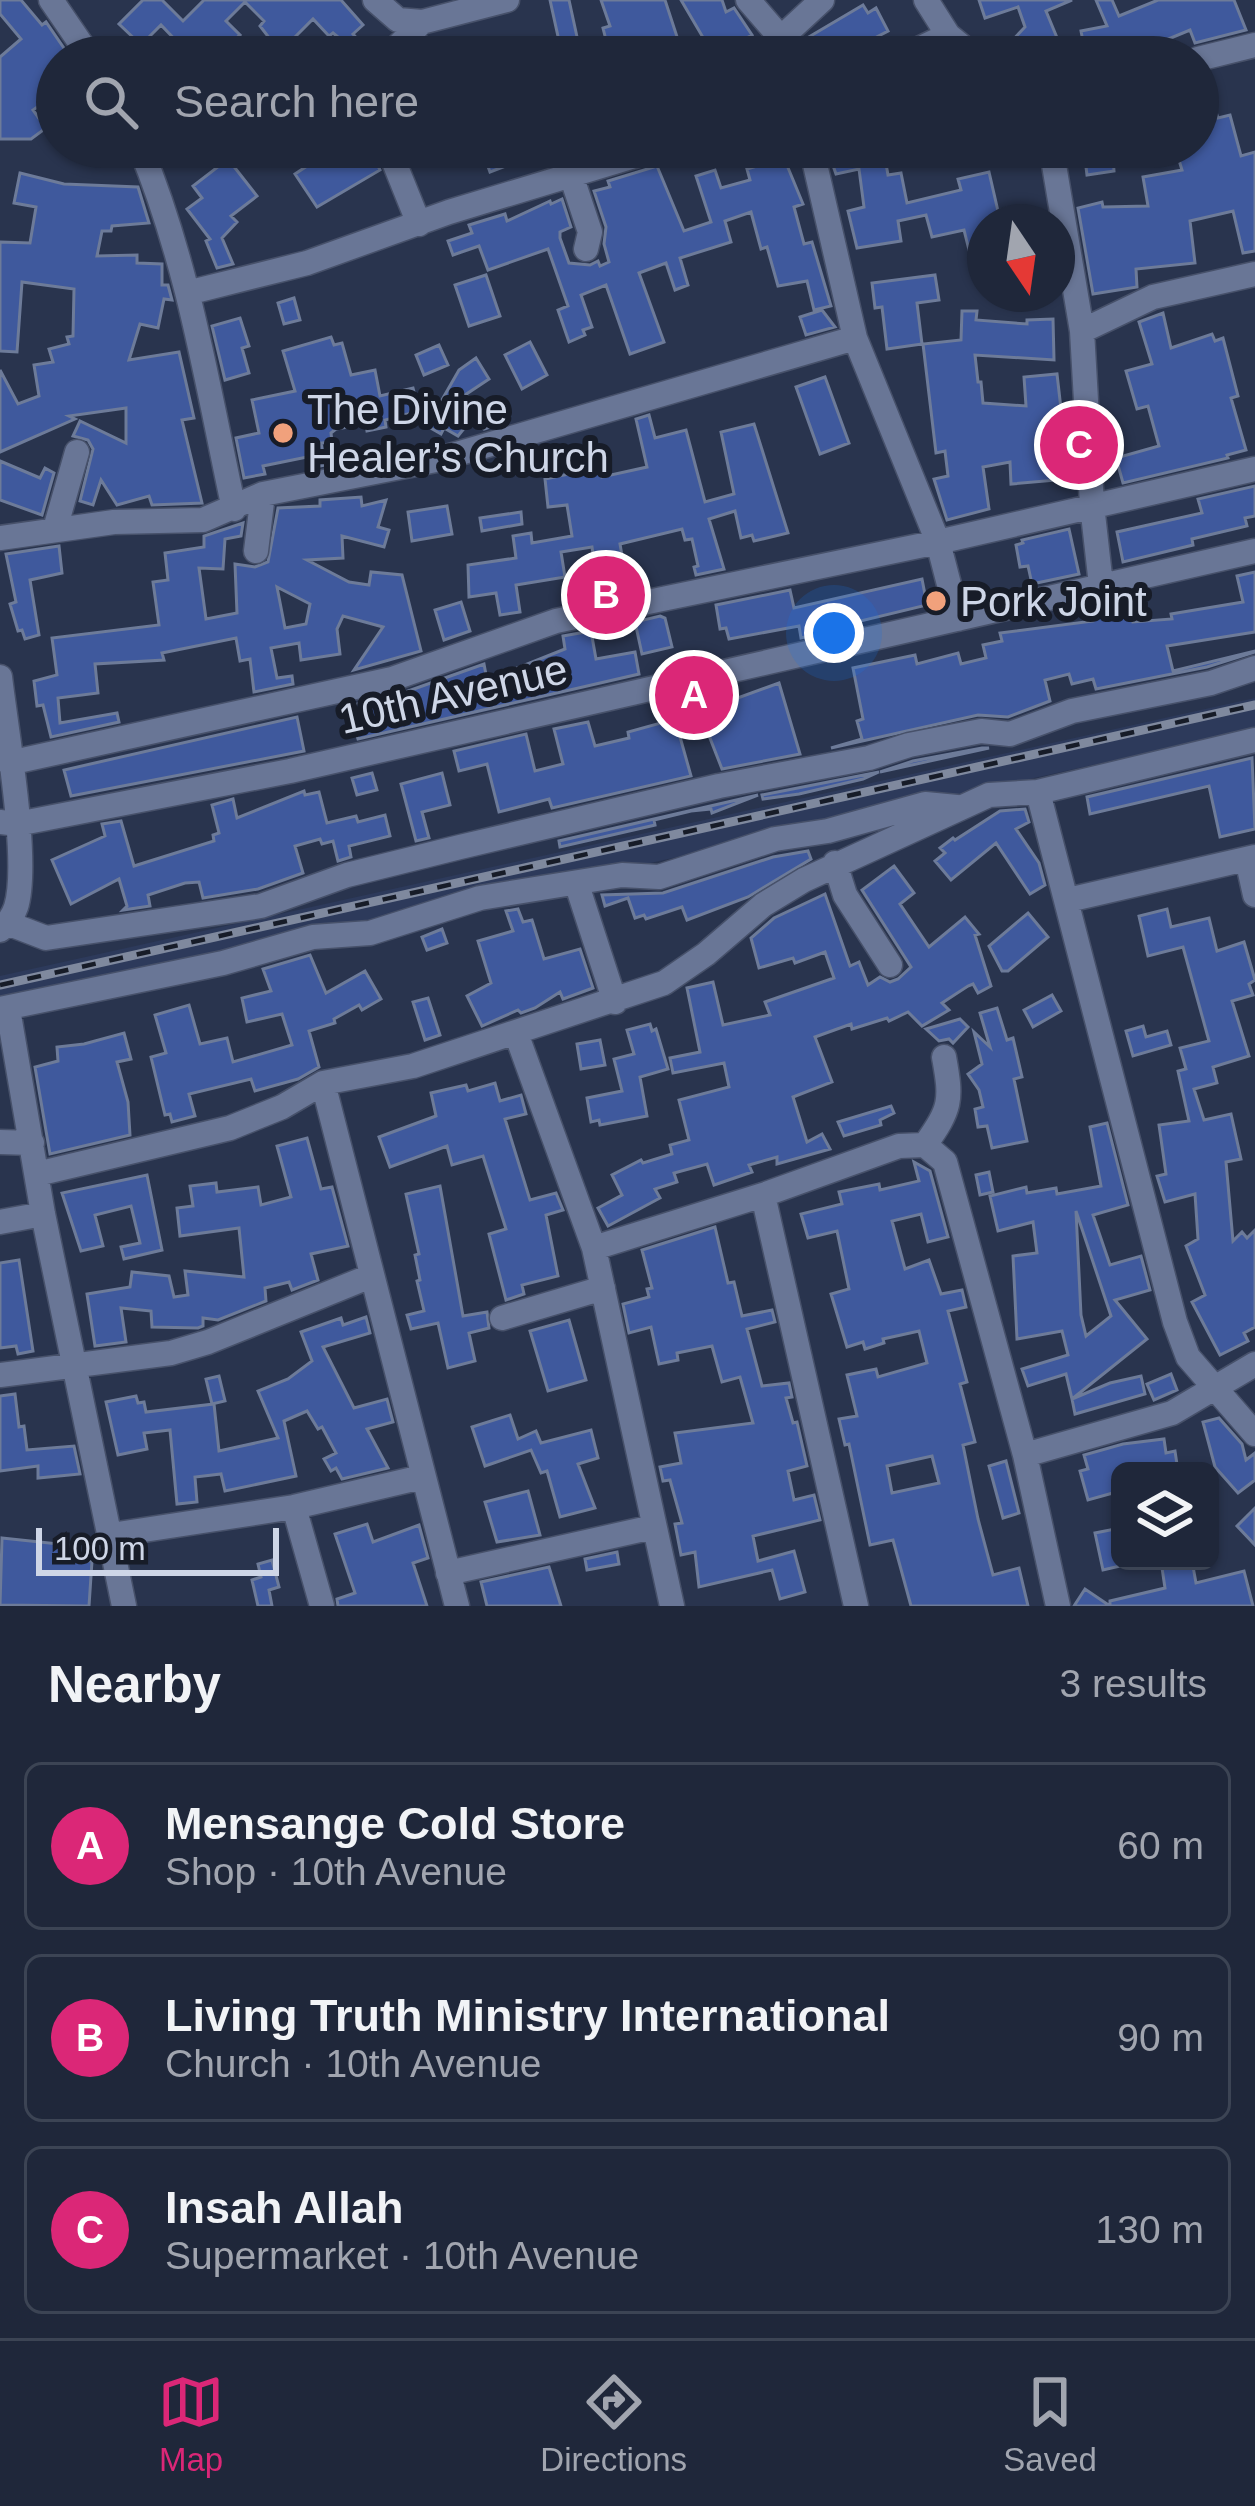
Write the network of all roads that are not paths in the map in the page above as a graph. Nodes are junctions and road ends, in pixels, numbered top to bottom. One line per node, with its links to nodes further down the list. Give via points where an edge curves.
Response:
1 (50, 0): 9 (street)
2 (375, 0): 7 (street, via 398,20)
3 (507, 0): 7 (street)
4 (748, 0): 11 (street)
5 (822, 0): 12 (street)
6 (926, 0): 8 (street)
7 (422, 22): 10 (street)
8 (948, 35)
9 (75, 36)
10 (408, 36)
11 (776, 36)
12 (793, 36)
13 (1255, 44): 14 (street)
14 (1219, 53)
15 (149, 168): 24 (street)
16 (396, 168): 21 (street)
17 (602, 168): 20 (street)
18 (816, 168): 26 (street)
19 (1055, 168): 25 (street)
20 (572, 178): 21 (street); 22 (street, via 590,232)
21 (419, 224): 24 (street)
22 (586, 249)
23 (1255, 274): 25 (street, via 1153,297)
24 (190, 292): 31 (street)
25 (1082, 332): 30 (street)
26 (855, 338): 29 (street, via 436,460); 34 (street)
27 (77, 452): 32 (street)
28 (1255, 469): 30 (street)
29 (263, 494): 31 (street); 35 (street)
30 (1092, 505): 34 (street); 37 (street)
31 (234, 509): 32 (street, via 203,520)
32 (55, 529): 33 (street)
33 (0, 538)
34 (938, 542): 38 (street); 42 (street, via 556,621 392,679)
35 (256, 551)
36 (1255, 551): 37 (street, 10th Avenue)
37 (1101, 584): 38 (street, 10th Avenue)
38 (958, 619): 45 (street, 10th Avenue, via 290,772)
39 (1255, 668): 51 (street, via 1072,711 1010,734 981,731 909,745 460,847 261,906 46,938)
40 (0, 677): 42 (street)
41 (1255, 740): 43 (street)
42 (9, 763): 45 (street)
43 (1038, 792): 44 (street); 50 (street)
44 (957, 807): 47 (street); 48 (street, via 925,804 659,877)
45 (9, 823): 51 (street, via 18,888)
46 (1251, 858): 49 (street); 50 (street)
47 (835, 863): 52 (street, via 845,895); 53 (street, via 763,905 664,983)
48 (577, 885): 53 (street); 54 (street, via 480,898 370,933 313,938)
49 (1255, 895)
50 (1068, 900): 72 (street, via 1175,1322 1188,1357)
51 (4, 927)
52 (890, 965)
53 (614, 1002): 55 (street)
54 (4, 1009): 59 (street)
55 (516, 1033): 57 (street, via 413,1066); 65 (street)
56 (944, 1057): 60 (street, via 948,1112)
57 (323, 1083): 61 (street, via 230,1128); 66 (street)
58 (0, 1142): 59 (street)
59 (32, 1143): 61 (street)
60 (925, 1144): 62 (street, via 898,1146); 74 (street, via 945,1162)
61 (37, 1174): 63 (street)
62 (763, 1196): 65 (street); 84 (street)
63 (43, 1214): 64 (street); 69 (street)
64 (0, 1222)
65 (594, 1248): 67 (street)
66 (371, 1276): 69 (street, via 171,1353); 75 (street)
67 (603, 1288): 68 (street); 77 (street)
68 (502, 1318)
69 (73, 1364): 71 (street); 78 (street)
70 (1255, 1364): 72 (street)
71 (0, 1375)
72 (1215, 1390): 73 (street); 74 (street, via 1172,1413)
73 (1255, 1434)
74 (1025, 1456): 85 (street)
75 (422, 1477): 76 (street); 79 (street)
76 (294, 1507): 78 (street); 81 (street)
77 (652, 1527): 79 (street); 83 (street)
78 (111, 1535): 80 (street)
79 (448, 1573): 82 (street)
80 (124, 1606)
81 (322, 1606)
82 (457, 1606)
83 (672, 1606)
84 (856, 1606)
85 (1058, 1606)

